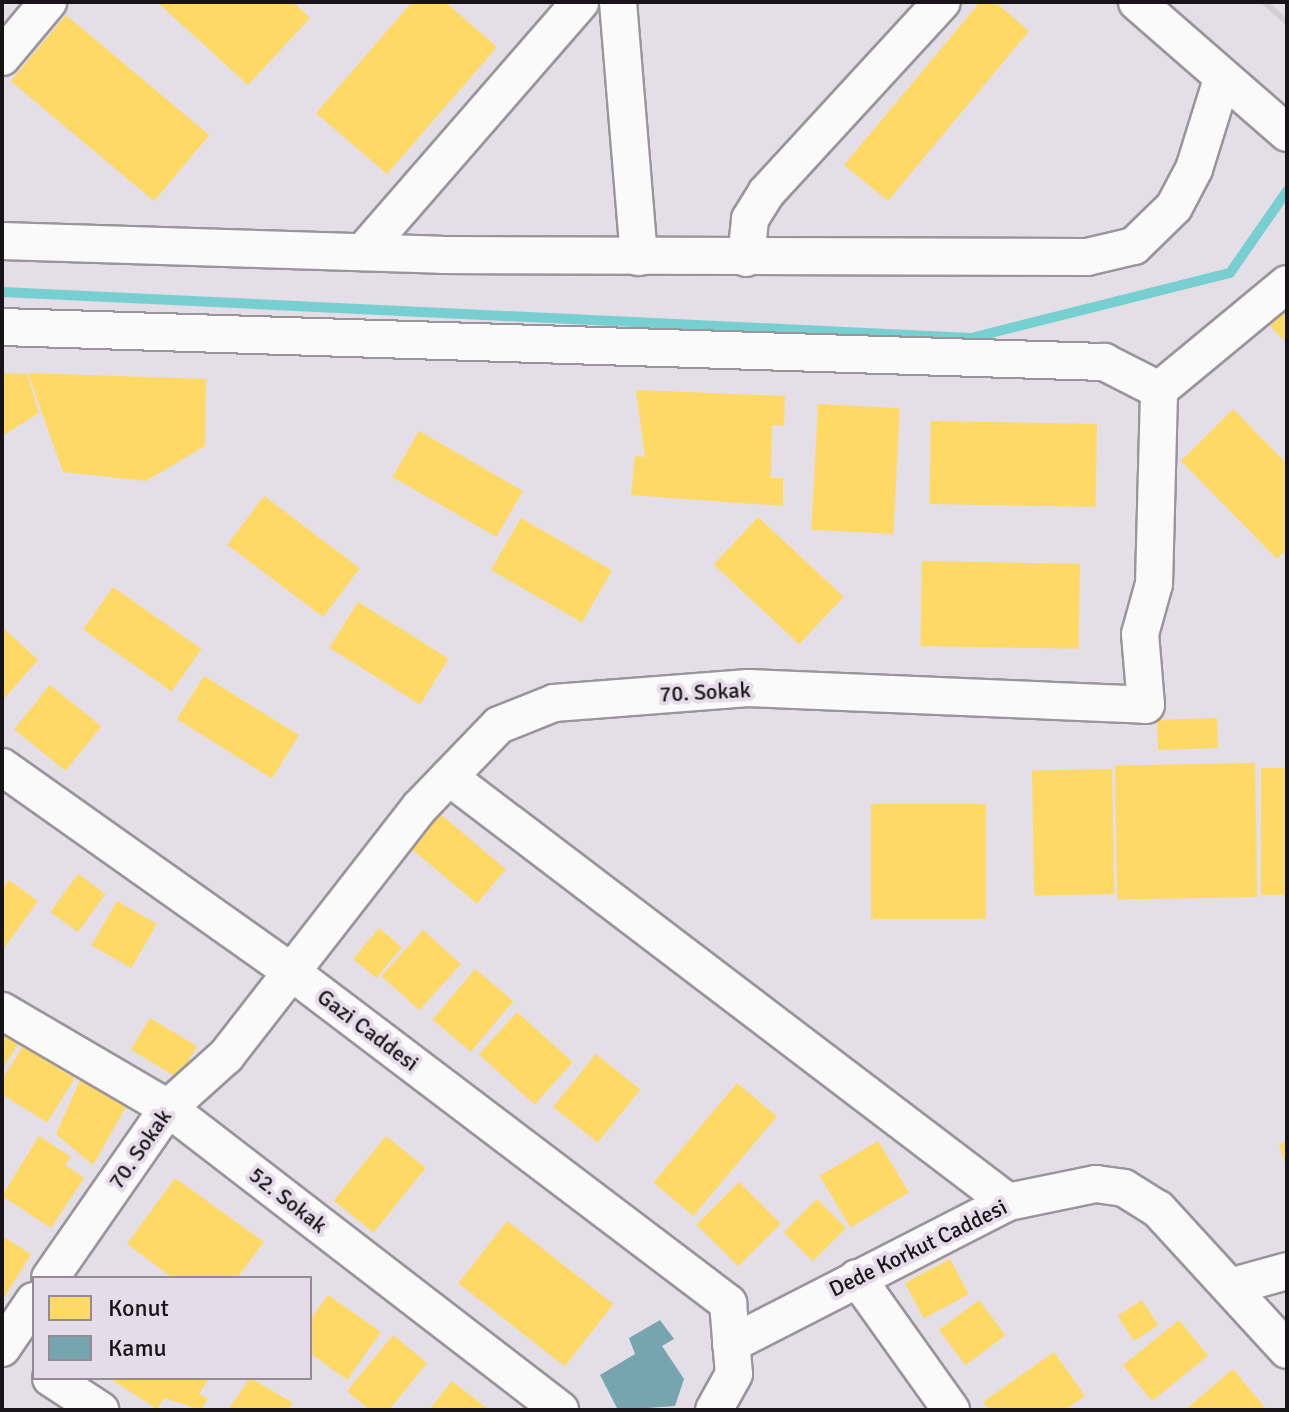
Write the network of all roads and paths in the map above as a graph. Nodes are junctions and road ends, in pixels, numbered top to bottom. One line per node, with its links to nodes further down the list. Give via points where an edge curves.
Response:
1 (48, 2): 6 (street)
2 (580, 2): 10 (street)
3 (618, 2): 11 (street)
4 (942, 2): 12 (street, via 767,192 750,219)
5 (1137, 2): 7 (street)
6 (2, 57)
7 (1222, 79): 8 (street); 12 (street, via 1194,169 1174,207 1134,246 1087,257)
8 (1280, 127)
9 (2, 241): 10 (street)
10 (363, 252): 11 (street)
11 (639, 257): 12 (street)
12 (746, 258)
13 (1287, 284): 15 (street)
14 (2, 327): 15 (street, via 1104,362)
15 (1159, 390): 17 (street, 70. Sokak, via 1154,584 1140,634 1146,705 748,688 554,703 499,725)
16 (2, 767): 18 (street, Gazi Caddesi)
17 (449, 777): 18 (street, 70. Sokak); 21 (street)
18 (290, 971): 20 (street, 70. Sokak, via 226,1056); 27 (street, Gazi Caddesi, via 728,1303)
19 (2, 1011): 20 (street, 52. Sokak)
20 (168, 1108): 23 (street, 70. Sokak); 33 (street, 52. Sokak)
21 (1008, 1202): 24 (street, Dede Korkut Caddesi); 25 (street, Dede Korkut Caddesi, via 1096,1184 1124,1188 1158,1209)
22 (1287, 1271): 25 (street)
23 (51, 1276)
24 (857, 1278): 27 (street, Dede Korkut Caddesi); 35 (street)
25 (1233, 1286): 29 (street, Dede Korkut Caddesi)
26 (32, 1304): 28 (street)
27 (731, 1344): 34 (street, via 734,1374)
28 (2, 1346): 30 (street)
29 (1287, 1350)
30 (32, 1365)
31 (54, 1380): 32 (street)
32 (100, 1410)
33 (560, 1410)
34 (714, 1410)
35 (951, 1410)

